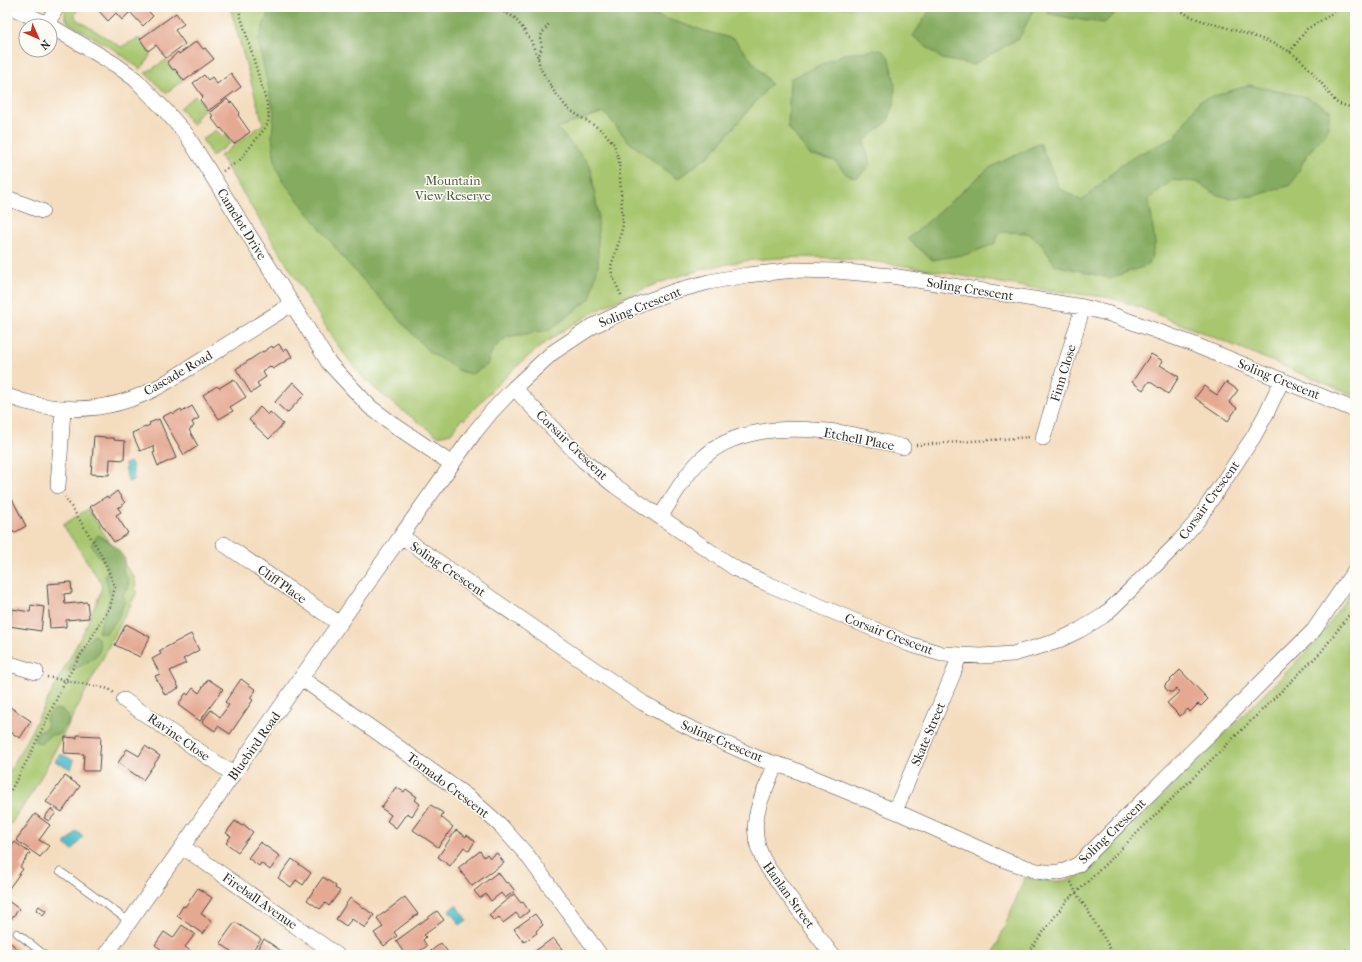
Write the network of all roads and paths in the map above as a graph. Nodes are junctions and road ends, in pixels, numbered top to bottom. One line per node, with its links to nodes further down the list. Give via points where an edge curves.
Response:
1 (11, 7): 7 (street, Camelot Drive)
2 (57, 7): 8 (street)
3 (238, 7): 14 (path, via 267,104 268,122 239,160)
4 (493, 7): 12 (path, via 514,17 530,40)
5 (1176, 7): 11 (path, via 1194,18 1251,35)
6 (1343, 7): 11 (path, via 1307,29)
7 (34, 18)
8 (51, 18)
9 (550, 22): 12 (path, via 540,36 542,48)
10 (58, 31): 14 (street, Camelot Drive, via 135,79 186,134)
11 (1290, 52): 13 (path, via 1314,74 1336,102)
12 (538, 58): 19 (path, via 540,68 568,109 603,130 614,144 620,161 623,225 611,266 612,275)
13 (1355, 108)
14 (213, 178): 17 (street, Camelot Drive)
15 (7, 198): 16 (street)
16 (42, 211)
17 (292, 304): 23 (street, Cascade Road, via 150,392 105,406); 27 (street, Camelot Drive, via 329,363 370,407)
18 (1083, 308): 19 (street, Soling Crescent, via 892,276 795,270 709,282 675,291); 20 (street, Soling Crescent, via 1110,314 1183,340); 25 (street, Finn Close)
19 (628, 310): 21 (street, Soling Crescent, via 593,326 552,353)
20 (1282, 380): 24 (street, Soling Crescent); 35 (street, Corsair Crescent, via 1254,436 1197,521 1109,611 1080,630 1042,647 1013,654)
21 (514, 388): 27 (street, Soling Crescent, via 474,433); 29 (street, Corsair Crescent, via 584,461)
22 (7, 396): 23 (street, Cascade Road)
23 (63, 410): 28 (street)
24 (1355, 410)
25 (1043, 438): 26 (path, via 1026,437)
26 (903, 447): 29 (street, Etchell Place, via 813,430 764,432 740,437 718,446 701,460)
27 (452, 464): 30 (street, Soling Crescent)
28 (58, 486): 39 (path, via 100,552 115,587 110,607)
29 (660, 517): 35 (street, Corsair Crescent, via 728,565 761,581 909,644 942,654)
30 (401, 536): 34 (street, Bluebird Road); 41 (street, Soling Crescent, via 654,709 686,726)
31 (224, 544): 34 (street, Cliff Place)
32 (1355, 570): 46 (street, Soling Crescent, via 1314,630 1079,864)
33 (1355, 607): 48 (path, via 1321,652)
34 (340, 624): 38 (street, Bluebird Road)
35 (959, 656): 44 (street, Skate Street)
36 (7, 663): 37 (street)
37 (36, 672): 39 (path)
38 (302, 678): 42 (street, Bluebird Road); 54 (street, Tornado Crescent, via 471,799 500,825 528,855)
39 (65, 681): 40 (path, via 109,689); 43 (path)
40 (124, 700): 42 (street, Ravine Close)
41 (776, 764): 44 (street, Soling Crescent); 55 (street, Hanlan Street, via 756,815 757,845 768,868)
42 (233, 774): 45 (street, Bluebird Road)
43 (7, 797)
44 (895, 812): 46 (street, Soling Crescent, via 1037,872 1052,874)
45 (183, 846): 49 (street, Bluebird Road); 53 (street, Fireball Avenue)
46 (1065, 871): 48 (path)
47 (60, 872): 49 (lane)
48 (1076, 893): 56 (path, via 1068,899); 57 (path)
49 (130, 922): 52 (street, Bluebird Road)
50 (17, 933): 51 (lane)
51 (45, 955)
52 (106, 955)
53 (337, 955)
54 (600, 955)
55 (832, 955)
56 (1026, 955)
57 (1114, 955)

